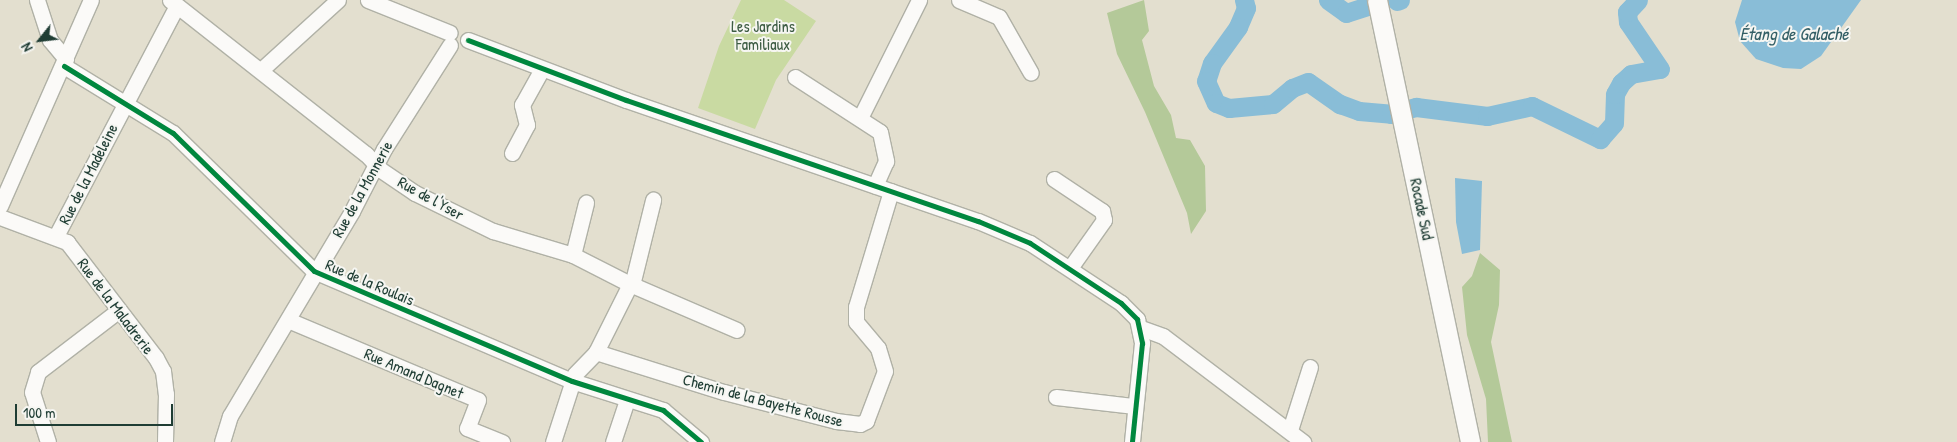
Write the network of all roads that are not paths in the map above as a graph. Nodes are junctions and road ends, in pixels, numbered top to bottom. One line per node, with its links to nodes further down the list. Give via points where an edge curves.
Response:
1 (37, 0): 10 (street, Rue de la Roulais, via 50,40)
2 (91, 0): 10 (street)
3 (338, 0): 12 (street)
4 (368, 0): 9 (street)
5 (919, 0): 16 (street)
6 (958, 0): 13 (street, via 999,17)
7 (1377, 0): 50 (main road, Rocade Sud)
8 (174, 3): 12 (street, Rue de l'Yser); 15 (street, Rue de la Madeleine)
9 (450, 39): 11 (street, via 462,47 468,40); 18 (street, Rue de la Monnerie)
10 (65, 62): 15 (street, Rue de la Roulais); 24 (street)
11 (542, 69): 17 (street, via 522,105 527,125); 20 (street)
12 (261, 70): 18 (street, Rue de l'Yser)
13 (1031, 73)
14 (795, 77): 16 (street)
15 (124, 104): 25 (street, Rue de la Madeleine); 28 (street, Rue de la Roulais, via 173,134)
16 (860, 118): 20 (street, via 880,132 886,160)
17 (512, 153)
18 (376, 165): 26 (street, Rue de l'Yser, via 415,193 493,231); 28 (street, Rue de la Monnerie)
19 (1054, 179): 27 (street, via 1102,212 1104,220)
20 (875, 186): 21 (street)
21 (891, 191): 27 (street, via 1030,243); 34 (street, Chemin de la Bayette Rousse, via 856,307 856,322 878,348 885,371 866,421 860,424 836,421 724,392)
22 (653, 200): 29 (street)
23 (586, 203): 26 (street)
24 (0, 207): 25 (street, Rue de la Maladrerie)
25 (56, 236): 30 (street, Rue de la Maladrerie, via 68,242)
26 (573, 255): 29 (street, Rue de l'Yser)
27 (1070, 268): 32 (street, via 1130,311)
28 (314, 271): 31 (street, Rue de la Monnerie); 36 (street, Rue de la Roulais)
29 (631, 284): 33 (street, Rue de l'Yser); 34 (street)
30 (119, 310): 41 (street, via 38,372 32,392); 42 (street, Rue de la Maladrerie, via 163,370)
31 (288, 320): 43 (street, Rue de la Monnerie, via 230,416); 44 (street, Rue Amand Dagnet, via 478,400 467,428)
32 (1141, 328): 39 (street); 40 (street, via 1163,336)
33 (737, 330)
34 (596, 352): 36 (street)
35 (1310, 367): 40 (street)
36 (572, 381): 38 (street, Rue de la Roulais); 45 (street)
37 (1056, 398): 39 (street)
38 (627, 400): 46 (street); 47 (street, Rue de la Roulais, via 663,410)
39 (1134, 406): 48 (street)
40 (1290, 430): 49 (street)
41 (48, 442)
42 (165, 442)
43 (222, 442)
44 (502, 442)
45 (553, 442)
46 (613, 442)
47 (701, 442)
48 (1132, 442)
49 (1303, 442)
50 (1472, 442)

